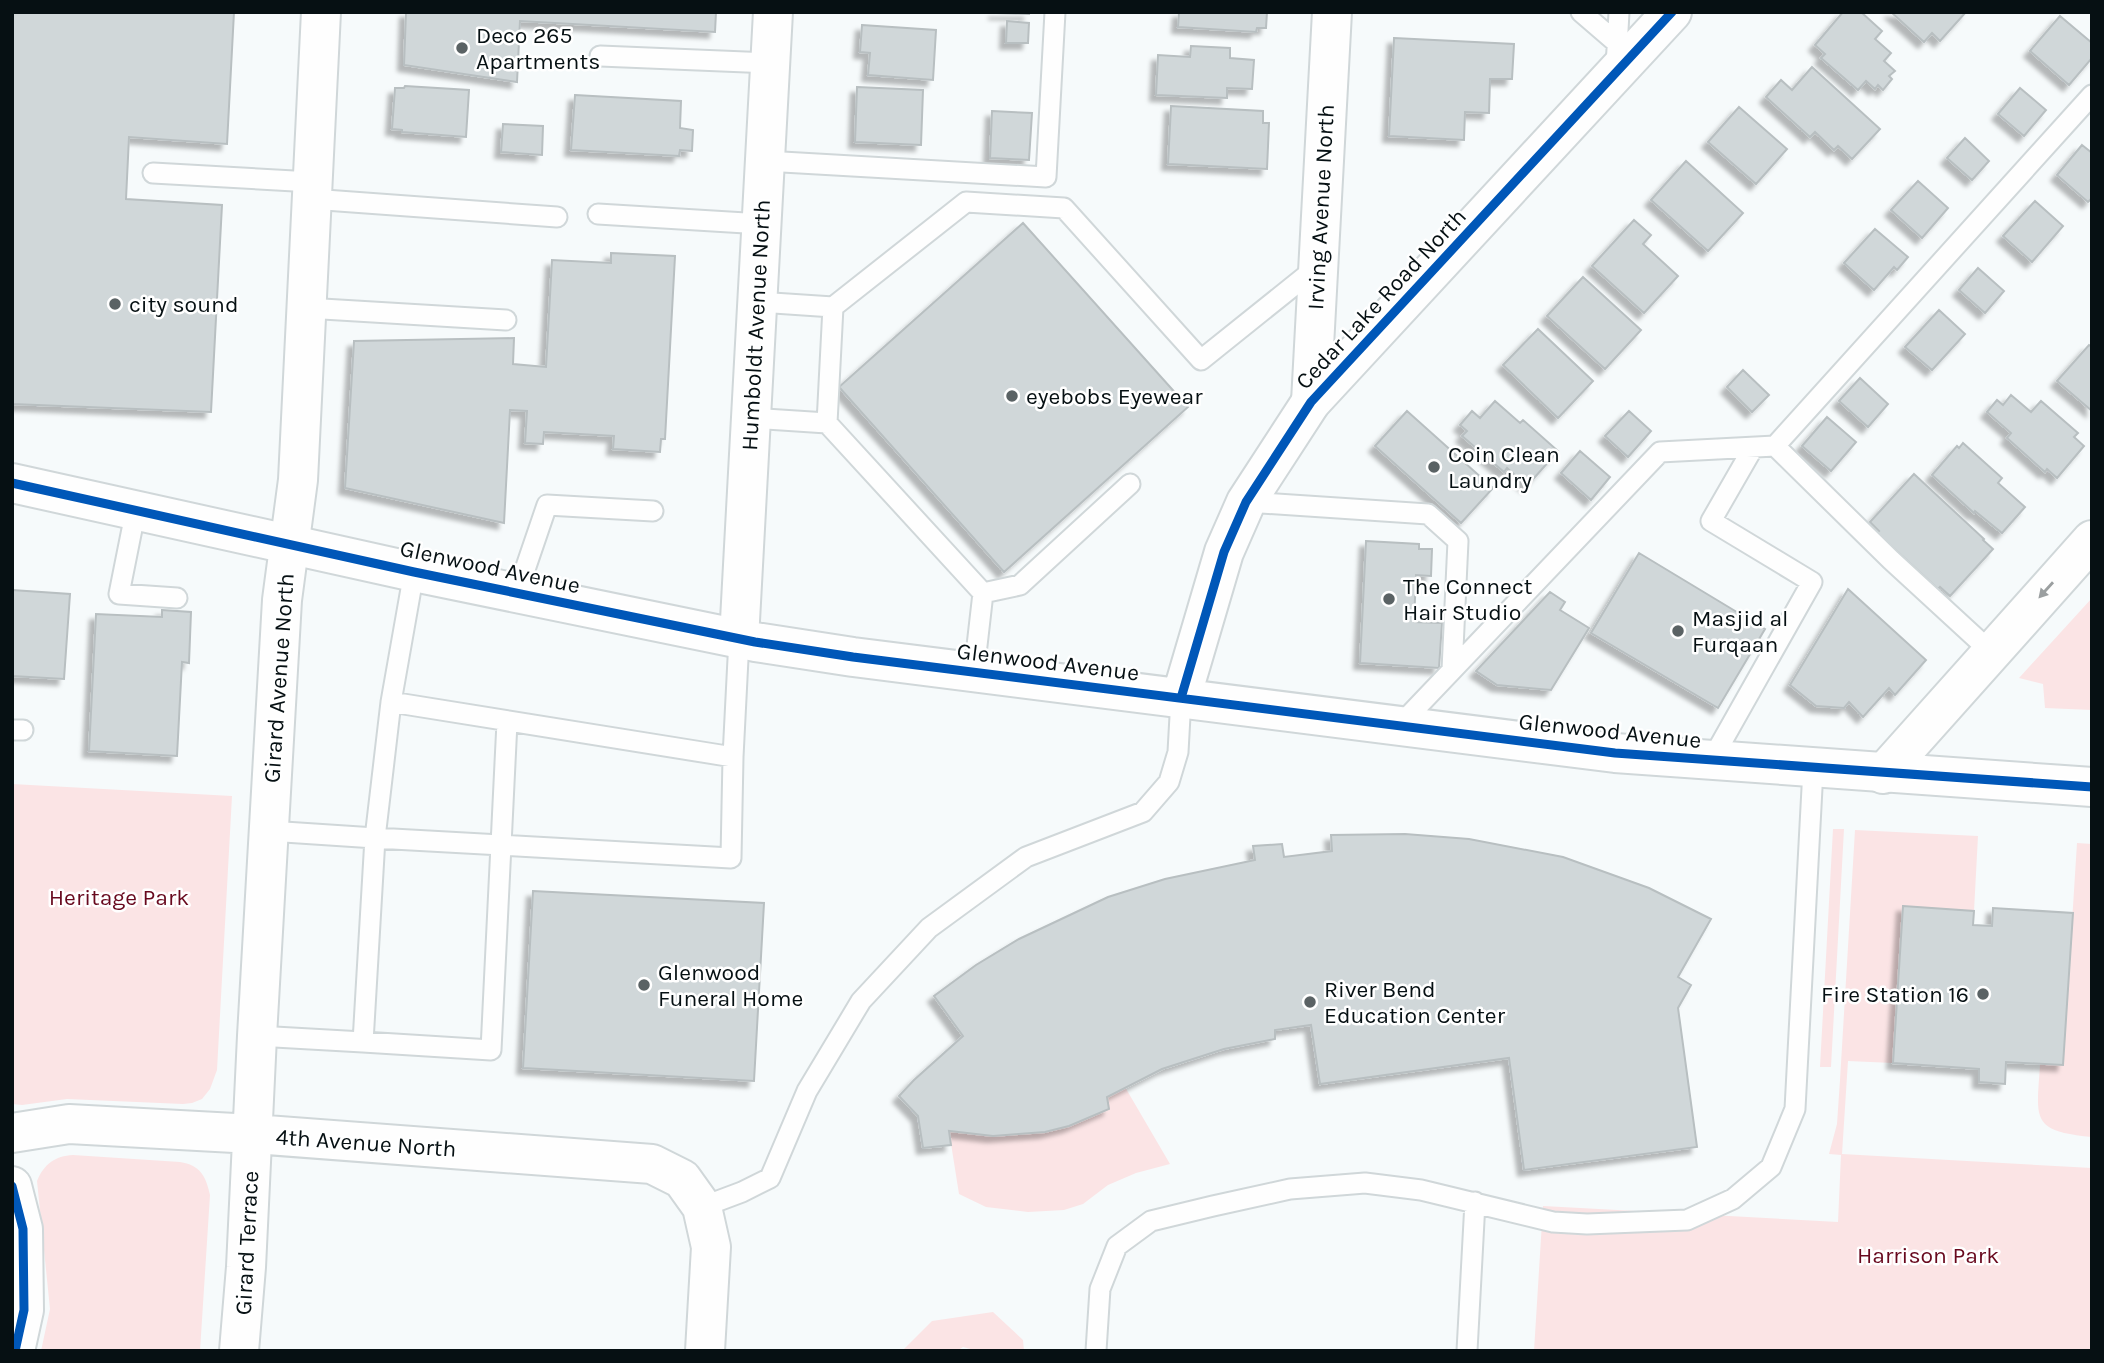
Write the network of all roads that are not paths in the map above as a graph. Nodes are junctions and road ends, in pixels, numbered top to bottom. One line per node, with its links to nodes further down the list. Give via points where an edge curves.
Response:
1 (321, 12): 14 (street, Girard Avenue North)
2 (773, 12): 10 (street, Humboldt Avenue North)
3 (1055, 12): 12 (lane, via 1046,177)
4 (1332, 12): 18 (street, Irving Avenue North)
5 (1581, 12): 9 (lane)
6 (1619, 12): 9 (lane)
7 (1672, 12): 9 (street, Cedar Lake Road North)
8 (600, 56): 10 (lane)
9 (1616, 59): 23 (street, Cedar Lake Road North)
10 (771, 63): 12 (street, Humboldt Avenue North)
11 (2092, 95): 26 (lane)
12 (765, 161): 17 (street, Humboldt Avenue North)
13 (153, 173): 14 (lane)
14 (311, 191): 16 (lane); 21 (street, Girard Avenue North)
15 (598, 214): 17 (lane)
16 (558, 217)
17 (762, 224): 19 (street, Humboldt Avenue North)
18 (1317, 267): 20 (lane, via 1201,360 1064,208 966,202); 23 (street, Irving Avenue North)
19 (757, 302): 20 (lane); 24 (street, Humboldt Avenue North)
20 (833, 307): 25 (lane)
21 (306, 308): 22 (lane); 34 (street, Girard Avenue North, via 298,480)
22 (506, 320)
23 (1311, 402): 30 (street, Cedar Lake Road North)
24 (751, 418): 25 (lane); 39 (street, Humboldt Avenue North)
25 (827, 423): 37 (lane)
26 (1775, 446): 27 (lane); 40 (lane)
27 (1753, 448): 41 (lane, via 1660,452); 48 (lane, via 1711,521 1812,582)
28 (12, 483): 31 (street, Glenwood Avenue)
29 (1130, 484): 37 (lane, via 1020,585)
30 (1246, 502): 41 (lane, via 1428,514 1458,541); 43 (street, Cedar Lake Road North, via 1224,552)
31 (136, 509): 34 (street, Glenwood Avenue); 38 (lane, via 119,594)
32 (653, 511): 36 (lane, via 547,505)
33 (2092, 540): 40 (street, one-way to 40)
34 (289, 543): 35 (street, Glenwood Avenue); 52 (street, Girard Avenue North)
35 (414, 572): 36 (street, Glenwood Avenue); 44 (lane)
36 (517, 593): 39 (street, Glenwood Avenue)
37 (983, 593): 42 (lane)
38 (177, 598)
39 (738, 639): 42 (street, Glenwood Avenue); 47 (lane)
40 (1990, 651): 50 (street)
41 (1452, 670): 46 (lane)
42 (974, 672): 43 (street, Glenwood Avenue)
43 (1181, 698): 46 (street, Glenwood Avenue); 61 (lane, via 1178,752 1169,782 1143,812 1026,857 929,928 861,1001 807,1091 770,1178)
44 (391, 702): 45 (lane); 53 (lane)
45 (507, 722): 47 (lane); 54 (lane)
46 (1398, 727): 48 (street, Glenwood Avenue)
47 (733, 757): 54 (lane, via 731,858)
48 (1711, 761): 49 (street, Glenwood Avenue)
49 (1813, 769): 50 (street, Glenwood Avenue); 60 (lane, via 1795,1109 1772,1167 1733,1199 1687,1220 1553,1222)
50 (1883, 774): 51 (street, Glenwood Avenue)
51 (2092, 787)
52 (269, 831): 53 (lane); 55 (street, Girard Avenue North)
53 (376, 838): 54 (lane); 56 (lane)
54 (501, 845): 56 (lane, via 491,1050)
55 (257, 1036): 56 (lane); 58 (street, Girard Avenue North)
56 (363, 1042)
57 (12, 1133): 58 (street, 4th Avenue North, via 69,1124)
58 (253, 1135): 61 (street, 4th Avenue North, via 652,1164 682,1179); 63 (street, Girard Terrace)
59 (12, 1186): 62 (street, via 23,1229 24,1310)
60 (1475, 1202): 65 (lane, via 1365,1183 1290,1189 1151,1221 1117,1246 1100,1289); 66 (lane)
61 (702, 1207): 64 (street, via 711,1247)
62 (15, 1351)
63 (239, 1351)
64 (705, 1351)
65 (1096, 1351)
66 (1467, 1351)

